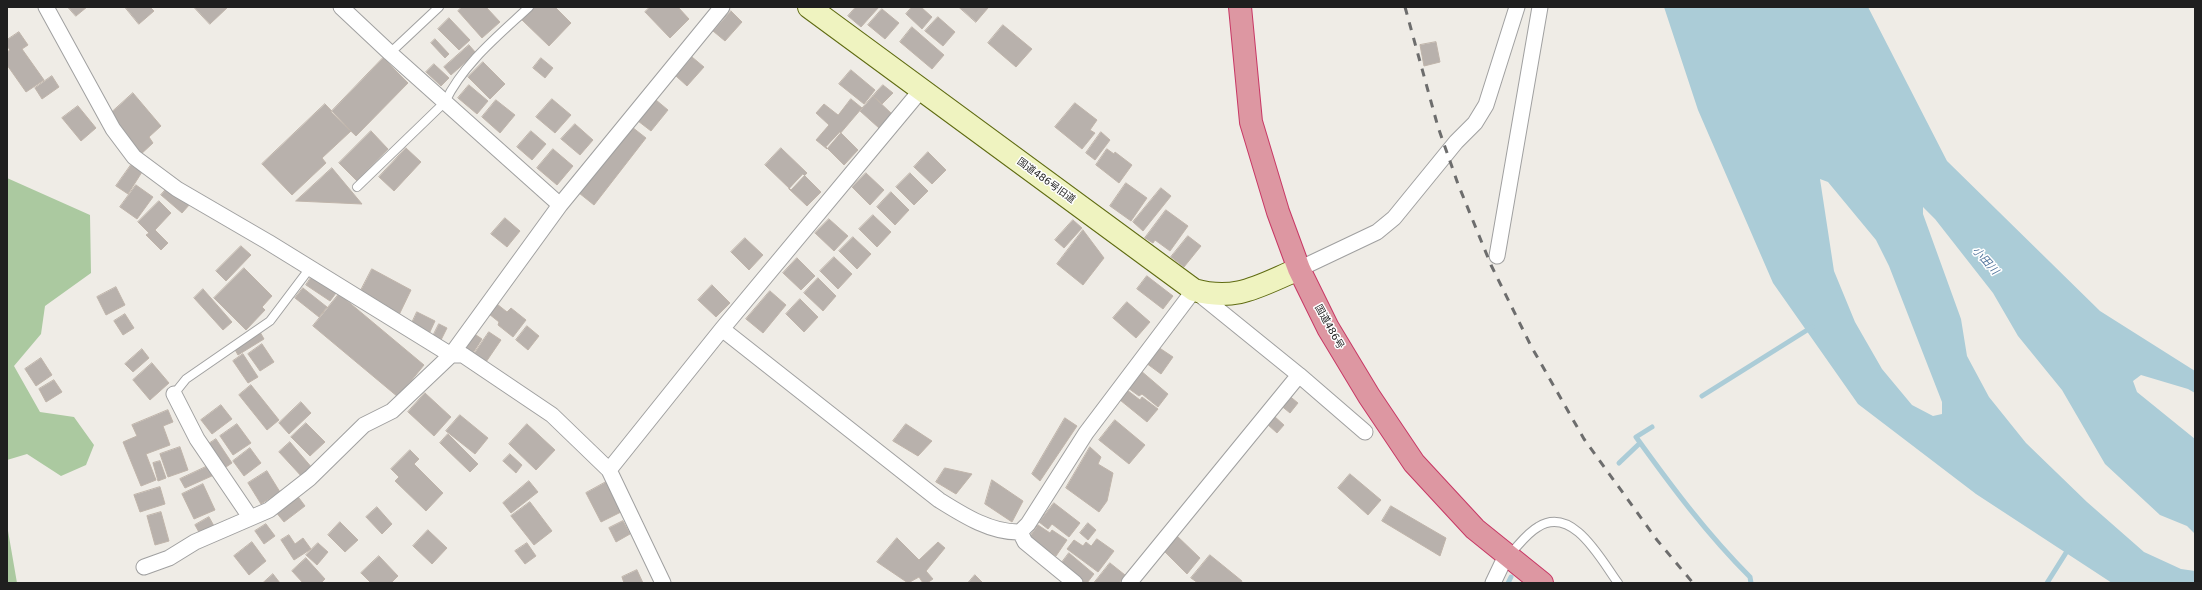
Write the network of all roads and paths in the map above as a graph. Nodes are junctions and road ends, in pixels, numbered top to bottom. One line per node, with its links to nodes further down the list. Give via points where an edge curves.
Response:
1 (46, 7): 16 (street, via 113,129 134,157 177,189)
2 (341, 7): 10 (street)
3 (439, 7): 10 (lane)
4 (529, 7): 12 (lane, via 487,47 452,86)
5 (722, 7): 14 (street)
6 (809, 7): 11 (street, 国道486号旧道)
7 (1240, 7): 17 (highway, 国道486号, via 1251,122 1278,212)
8 (1516, 7): 17 (street, via 1486,105 1475,123 1388,223 1377,232)
9 (1540, 7): 15 (street)
10 (390, 54): 12 (street)
11 (921, 90): 18 (street, 国道486号旧道); 19 (street)
12 (445, 102): 13 (lane); 14 (street)
13 (357, 187)
14 (560, 205): 20 (street)
15 (1497, 256)
16 (310, 268): 20 (street); 22 (lane, via 270,321 186,379)
17 (1299, 270): 18 (street, 国道486号旧道, via 1241,292 1214,295); 27 (highway, 国道486号, via 1328,328 1414,463 1475,528)
18 (1194, 290): 21 (street); 26 (street, via 1086,433 1028,524)
19 (722, 329): 24 (street); 26 (street, via 939,500 957,512 994,529)
20 (451, 355): 24 (street, via 463,355 552,415); 25 (street, via 392,411 364,425 310,478 269,510)
21 (1299, 376): 23 (street); 31 (street)
22 (174, 394): 25 (street, via 197,439)
23 (1365, 432)
24 (609, 470): 29 (street)
25 (250, 517): 28 (street, via 195,542 169,558)
26 (1020, 532): 30 (street, via 1025,542)
27 (1508, 556): 32 (street); 33 (highway, 国道486号); 34 (lane, via 1538,527 1551,522 1567,524 1582,534)
28 (144, 567)
29 (663, 583)
30 (1075, 583)
31 (1129, 583)
32 (1493, 583)
33 (1542, 583)
34 (1618, 583)

